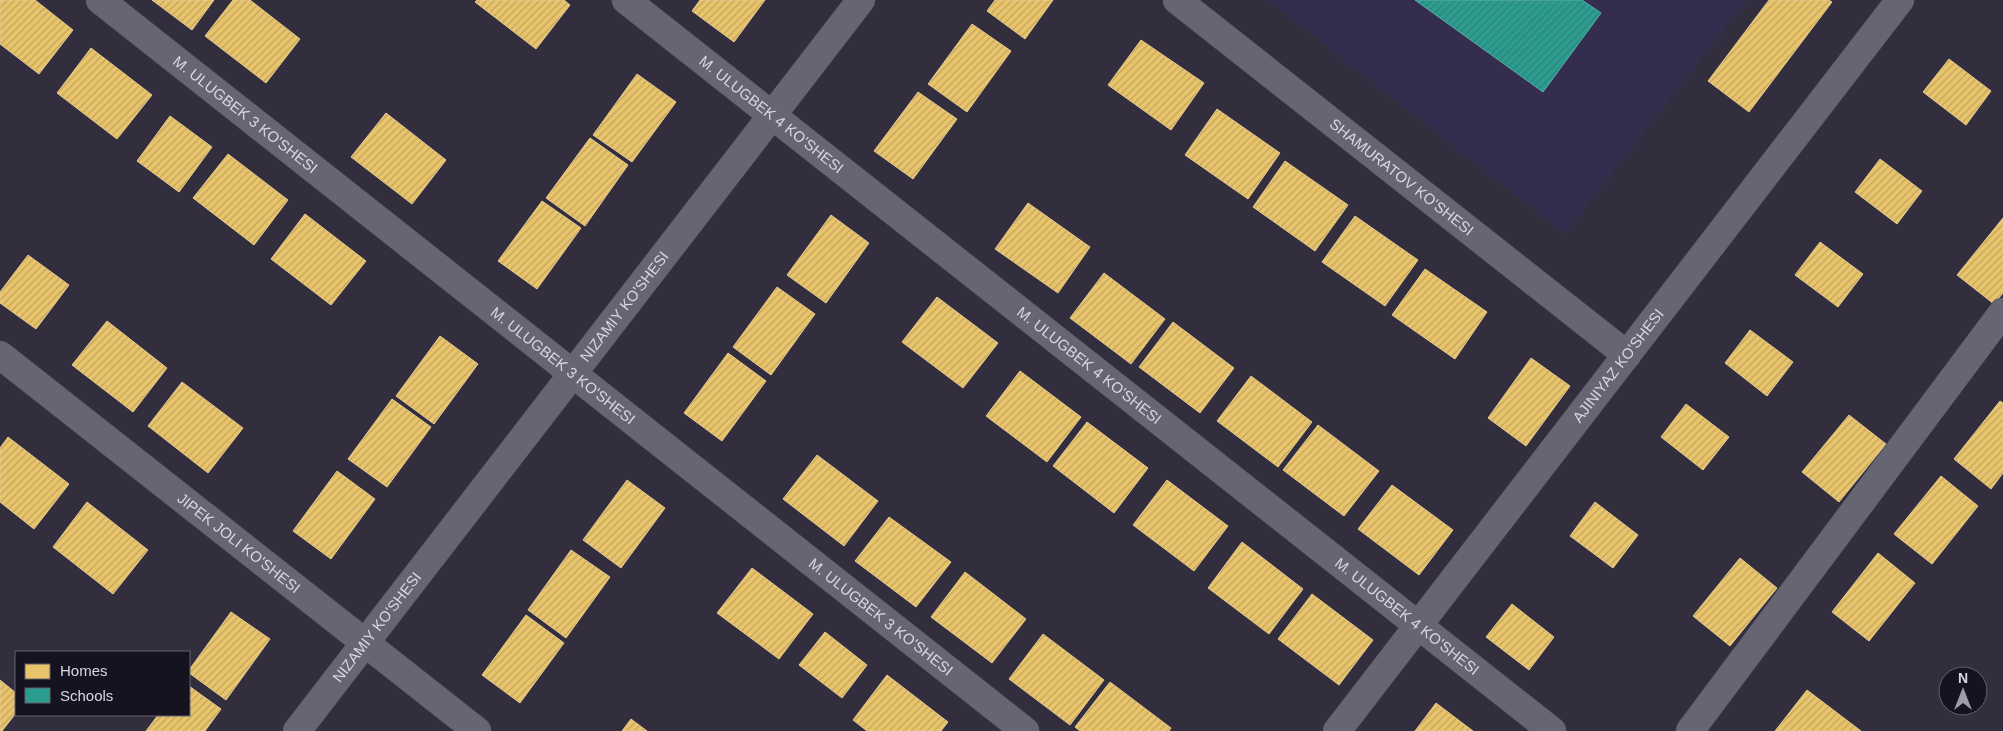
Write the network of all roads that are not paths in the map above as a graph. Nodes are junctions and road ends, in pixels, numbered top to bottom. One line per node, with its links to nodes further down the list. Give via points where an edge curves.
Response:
1 (100, 0): 10 (street, M. ULUGBEK 3 KO'SHESI)
2 (626, 0): 6 (street, M. ULUGBEK 4 KO'SHESI)
3 (861, 0): 6 (street, NIZAMIY KO'SHESI)
4 (1177, 0): 9 (street, SHAMURATOV KO'SHESI)
5 (1900, 0): 9 (street, AJINIYAZ KO'SHESI)
6 (772, 116): 10 (street, NIZAMIY KO'SHESI); 11 (street, M. ULUGBEK 4 KO'SHESI)
7 (2003, 312): 18 (street)
8 (0, 355): 12 (street, JIPEK JOLI KO'SHESI)
9 (1627, 355): 11 (street, AJINIYAZ KO'SHESI)
10 (573, 373): 12 (street, NIZAMIY KO'SHESI); 15 (street, M. ULUGBEK 3 KO'SHESI)
11 (1418, 625): 16 (street, AJINIYAZ KO'SHESI); 17 (street, M. ULUGBEK 4 KO'SHESI)
12 (365, 642): 13 (street, NIZAMIY KO'SHESI); 14 (street, JIPEK JOLI KO'SHESI)
13 (297, 731)
14 (477, 731)
15 (1025, 731)
16 (1336, 731)
17 (1552, 731)
18 (1690, 731)

